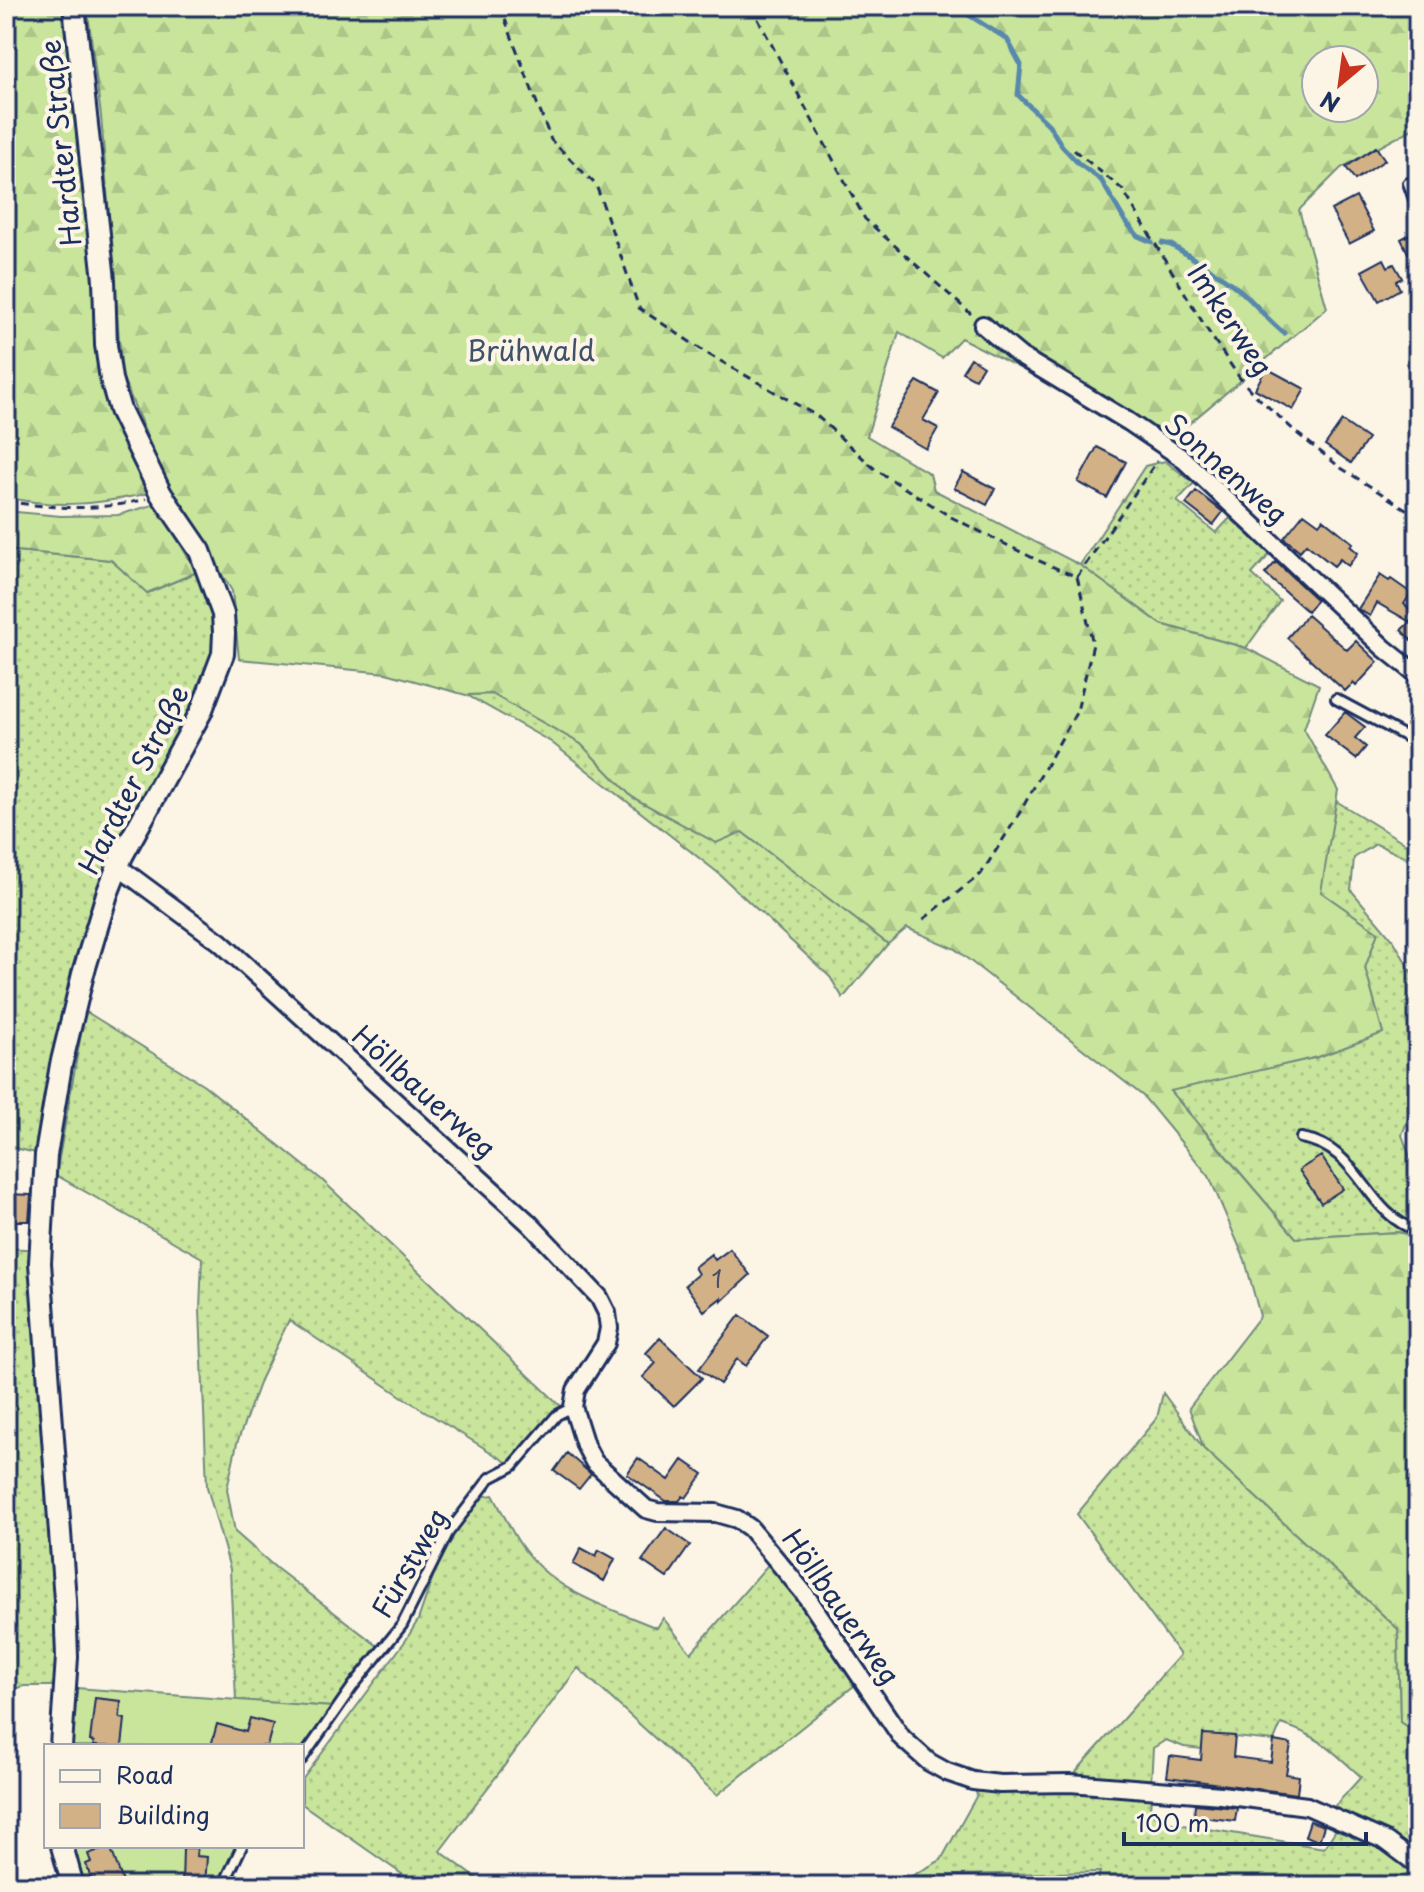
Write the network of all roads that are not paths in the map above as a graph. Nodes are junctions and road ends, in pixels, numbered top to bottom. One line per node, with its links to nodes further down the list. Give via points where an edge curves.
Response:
1 (74, 6): 8 (street, Hardter Straße, via 111,379 120,410 161,494 200,551 223,614 223,654 201,712)
2 (1408, 183): 3 (lane)
3 (1418, 211)
4 (983, 325): 5 (street, Sonnenweg, via 1044,372 1182,458)
5 (1418, 675)
6 (1336, 699): 7 (lane)
7 (1418, 743)
8 (120, 868): 11 (street, Höllbauerweg, via 220,942 530,1224 599,1297 607,1313 606,1343 576,1390); 12 (street, Hardter Straße, via 83,974 46,1155 40,1263 65,1600)
9 (1301, 1138): 10 (lane, via 1339,1154 1384,1212)
10 (1418, 1231)
11 (573, 1407): 13 (lane, Fürstweg, via 557,1415 513,1466 490,1478 456,1522 402,1625); 16 (street, Höllbauerweg, via 594,1462 646,1509 716,1513 737,1519 757,1534 804,1593 902,1738 947,1772 1000,1784 1070,1783 1307,1806 1375,1835)
12 (61, 1744)
13 (304, 1756)
14 (63, 1848): 17 (street)
15 (241, 1848): 18 (lane)
16 (1418, 1865)
17 (73, 1886)
18 (223, 1886)

